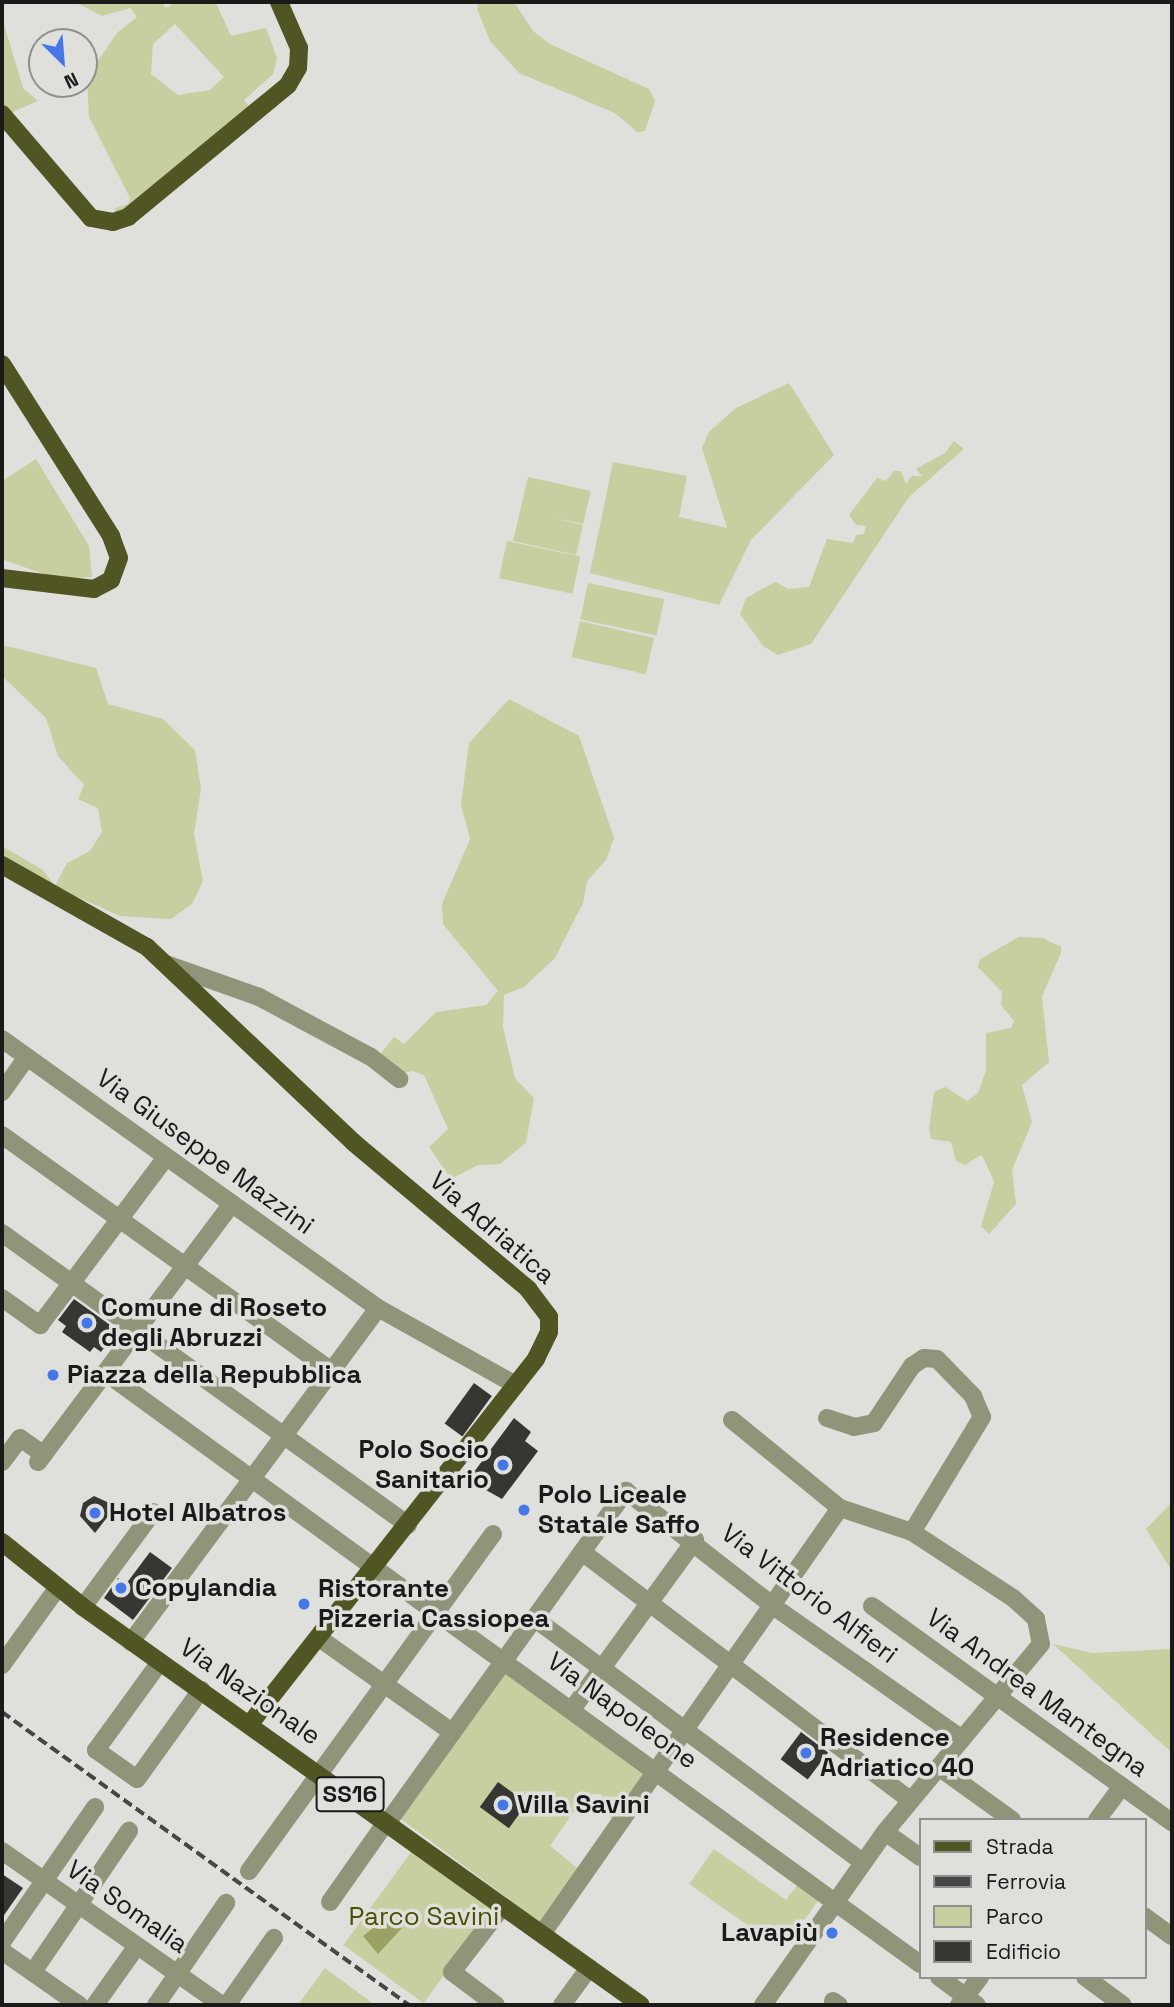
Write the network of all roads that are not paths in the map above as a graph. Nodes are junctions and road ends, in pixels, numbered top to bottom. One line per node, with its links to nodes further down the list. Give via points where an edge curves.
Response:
1 (279, 2): 2 (main road, via 299,48 298,68 288,85 128,217 113,222 91,218)
2 (2, 114)
3 (2, 364): 4 (main road, via 113,539 118,566 99,588)
4 (2, 579)
5 (2, 865): 6 (main road, Via Adriatica, via 134,937)
6 (166, 964): 9 (street, via 259,997 372,1057); 23 (main road, Via Adriatica, via 333,1125 537,1298 549,1317 550,1332)
7 (2, 1039): 8 (street, Via Giuseppe Mazzini)
8 (27, 1057): 10 (street); 12 (street, Via Giuseppe Mazzini)
9 (398, 1079)
10 (2, 1092)
11 (2, 1135): 14 (street)
12 (166, 1157): 13 (street, Via Giuseppe Mazzini); 14 (street)
13 (232, 1204): 16 (street); 19 (street, Via Giuseppe Mazzini)
14 (119, 1219): 16 (street); 17 (street)
15 (2, 1233): 17 (street)
16 (186, 1266): 20 (street); 21 (street)
17 (71, 1283): 18 (street, via 40,1325); 20 (street)
18 (2, 1298)
19 (378, 1308): 21 (street); 23 (street, Via Giuseppe Mazzini)
20 (137, 1331): 22 (street); 26 (street)
21 (331, 1371): 26 (street)
22 (106, 1373): 27 (street, via 41,1459 20,1438); 28 (street, Via Napoleone)
23 (516, 1385): 31 (main road, Via Adriatica)
24 (827, 1418): 32 (street, via 854,1427 874,1423 912,1366 924,1358 937,1359 973,1396 982,1418)
25 (732, 1420): 29 (street)
26 (284, 1436): 28 (street); 31 (street)
27 (2, 1462)
28 (253, 1476): 37 (street, Via Napoleone); 46 (street)
29 (840, 1507): 32 (street); 40 (street)
30 (153, 1512): 42 (street)
31 (408, 1525): 37 (main road, Via Adriatica)
32 (912, 1532): 54 (street, via 1035,1619 1041,1644)
33 (492, 1534): 43 (street)
34 (695, 1540): 36 (street, Via Vittorio Alfieri, via 625,1491); 39 (street); 40 (street, Via Vittorio Alfieri)
35 (2, 1542): 38 (main road, Via Nazionale / SS16)
36 (582, 1552): 39 (street); 44 (street)
37 (376, 1566): 43 (street, Via Napoleone); 45 (main road, Via Adriatica)
38 (58, 1587): 42 (main road, Via Nazionale / SS16); 49 (street)
39 (650, 1601): 50 (street); 51 (street)
40 (773, 1606): 51 (street); 59 (street, Via Vittorio Alfieri)
41 (872, 1606): 54 (street, Via Andrea Mantegna)
42 (83, 1607): 46 (main road, Via Nazionale / SS16)
43 (437, 1611): 47 (street, Via Napoleone); 52 (street)
44 (534, 1618): 47 (street); 50 (street)
45 (319, 1638): 52 (street); 56 (main road, Via Adriatica)
46 (131, 1642): 48 (main road, Via Nazionale / SS16)
47 (504, 1660): 55 (street, Via Napoleone); 58 (street)
48 (160, 1662): 53 (main road, Via Nazionale / SS16); 53 (street, via 96,1750 137,1779)
49 (2, 1665)
50 (603, 1666): 55 (street); 57 (street)
51 (729, 1667): 57 (street); 64 (street)
52 (384, 1684): 58 (street); 62 (street)
53 (201, 1690): 56 (main road, Via Nazionale / SS16)
54 (1000, 1699): 59 (street); 63 (street, Via Andrea Mantegna)
55 (573, 1708): 61 (street, Via Napoleone)
56 (250, 1724): 62 (main road, Via Nazionale / SS16)
57 (684, 1731): 61 (street); 74 (street)
58 (452, 1732): 68 (street)
59 (962, 1739): 60 (street)
60 (940, 1768): 64 (street); 66 (street)
61 (658, 1769): 78 (street, Via Napoleone); 83 (street)
62 (320, 1773): 68 (main road, Via Nazionale / SS16); 75 (street)
63 (1122, 1786): 67 (street); 69 (street, Via Andrea Mantegna)
64 (910, 1800): 71 (street)
65 (95, 1807): 76 (street)
66 (1009, 1818)
67 (1098, 1818)
68 (387, 1822): 77 (street); 81 (main road, Via Nazionale / SS16)
69 (1172, 1822)
70 (129, 1831): 80 (street)
71 (886, 1832): 73 (street); 74 (street)
72 (2, 1852): 76 (street, Via Somalia)
73 (918, 1856)
74 (863, 1862): 78 (street)
75 (249, 1871)
76 (44, 1881): 80 (street, Via Somalia); 86 (street)
77 (330, 1902)
78 (834, 1902): 89 (street, Via Napoleone); 104 (street)
79 (226, 1903): 92 (street)
80 (78, 1905): 87 (street, Via Somalia); 91 (street)
81 (503, 1906): 83 (main road, Via Nazionale / SS16); 101 (street, via 452,1972)
82 (1146, 1917): 84 (street)
83 (541, 1934): 90 (main road, Via Nazionale / SS16)
84 (1172, 1936)
85 (274, 1938): 100 (street)
86 (2, 1942)
87 (137, 1946): 92 (street, Via Somalia); 98 (street)
88 (2, 1951): 91 (street)
89 (918, 1963)
90 (589, 1968): 102 (street); 103 (main road, Via Nazionale / SS16)
91 (33, 1972): 97 (street)
92 (177, 1974): 99 (street); 100 (street, Via Somalia)
93 (941, 1979): 96 (street)
94 (979, 1979): 96 (street)
95 (1087, 1979): 105 (street)
96 (967, 2002)
97 (79, 2005)
98 (95, 2005)
99 (156, 2005)
100 (224, 2005)
101 (496, 2005)
102 (562, 2005)
103 (640, 2005)
104 (763, 2005)
105 (1123, 2005)

